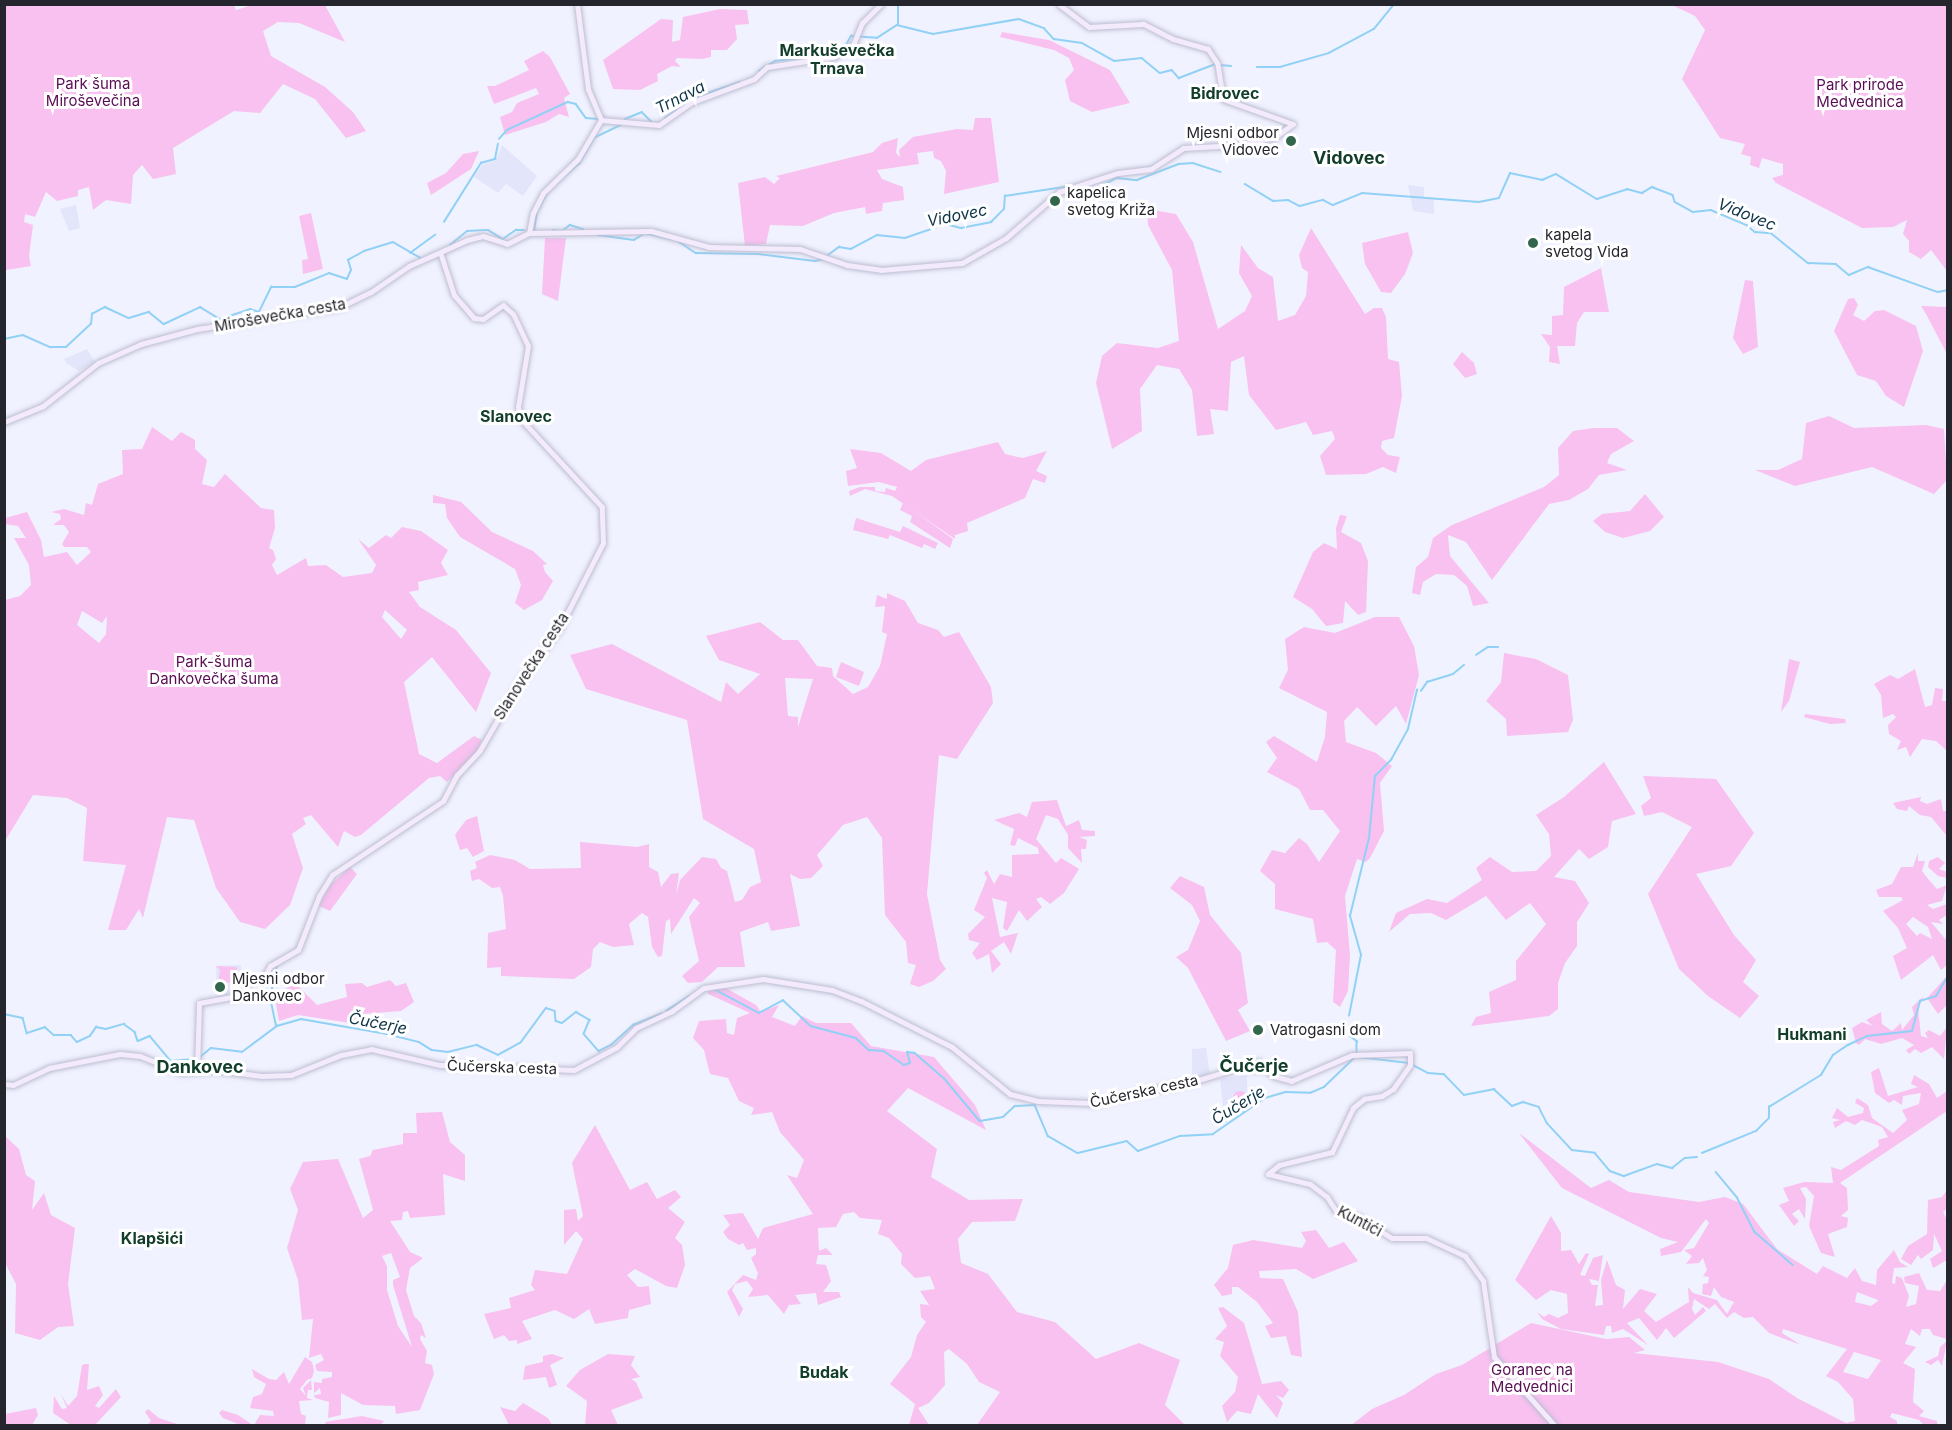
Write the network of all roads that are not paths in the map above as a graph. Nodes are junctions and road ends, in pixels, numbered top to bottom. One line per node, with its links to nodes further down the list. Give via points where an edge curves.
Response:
1 (577, 4): 4 (street, via 588,89)
2 (881, 4): 4 (street, via 842,53 767,67 752,80 690,103 659,125)
3 (1059, 4): 5 (street, Miroševečka cesta, via 1073,18 1094,28 1143,24 1173,39 1208,49 1218,65 1223,99 1293,124 1275,136 1227,147 1190,146 1151,169 1059,192 1011,234 965,262 881,270 858,268 779,245 709,247 651,231)
4 (601, 120): 5 (street, via 578,159 543,193 532,213)
5 (529, 233): 6 (street, Miroševečka cesta, via 507,244 480,236)
6 (441, 255): 7 (street, Miroševečka cesta, via 409,266 347,305 197,329 141,344 98,363 43,406); 9 (street, Slanovečka cesta, via 454,295 474,318 483,319 499,305 513,314 528,346 518,407 520,418 602,507 603,543 559,629 520,681 480,750 457,775 443,801 332,875 298,950 270,966 259,986 242,995 199,1003)
7 (4, 422)
8 (1410, 1053): 9 (street, Čučerska cesta, via 1356,1054 1291,1081 1263,1069 1241,1067 1092,1103 1030,1100 1010,1094 952,1047 861,1001 832,990 763,979 704,988 672,1011 636,1028 617,1047 574,1070 440,1065 370,1050 348,1053 291,1076); 11 (street, Kuntići, via 1411,1064 1387,1094 1359,1102 1332,1152 1279,1165 1268,1174 1310,1184 1328,1197 1336,1211 1358,1217 1392,1238 1426,1238 1465,1256 1483,1281 1494,1357)
9 (197, 1071): 10 (street, Čučerska cesta, via 180,1072 140,1056 120,1054 49,1068 13,1085)
10 (4, 1084)
11 (1555, 1425)

